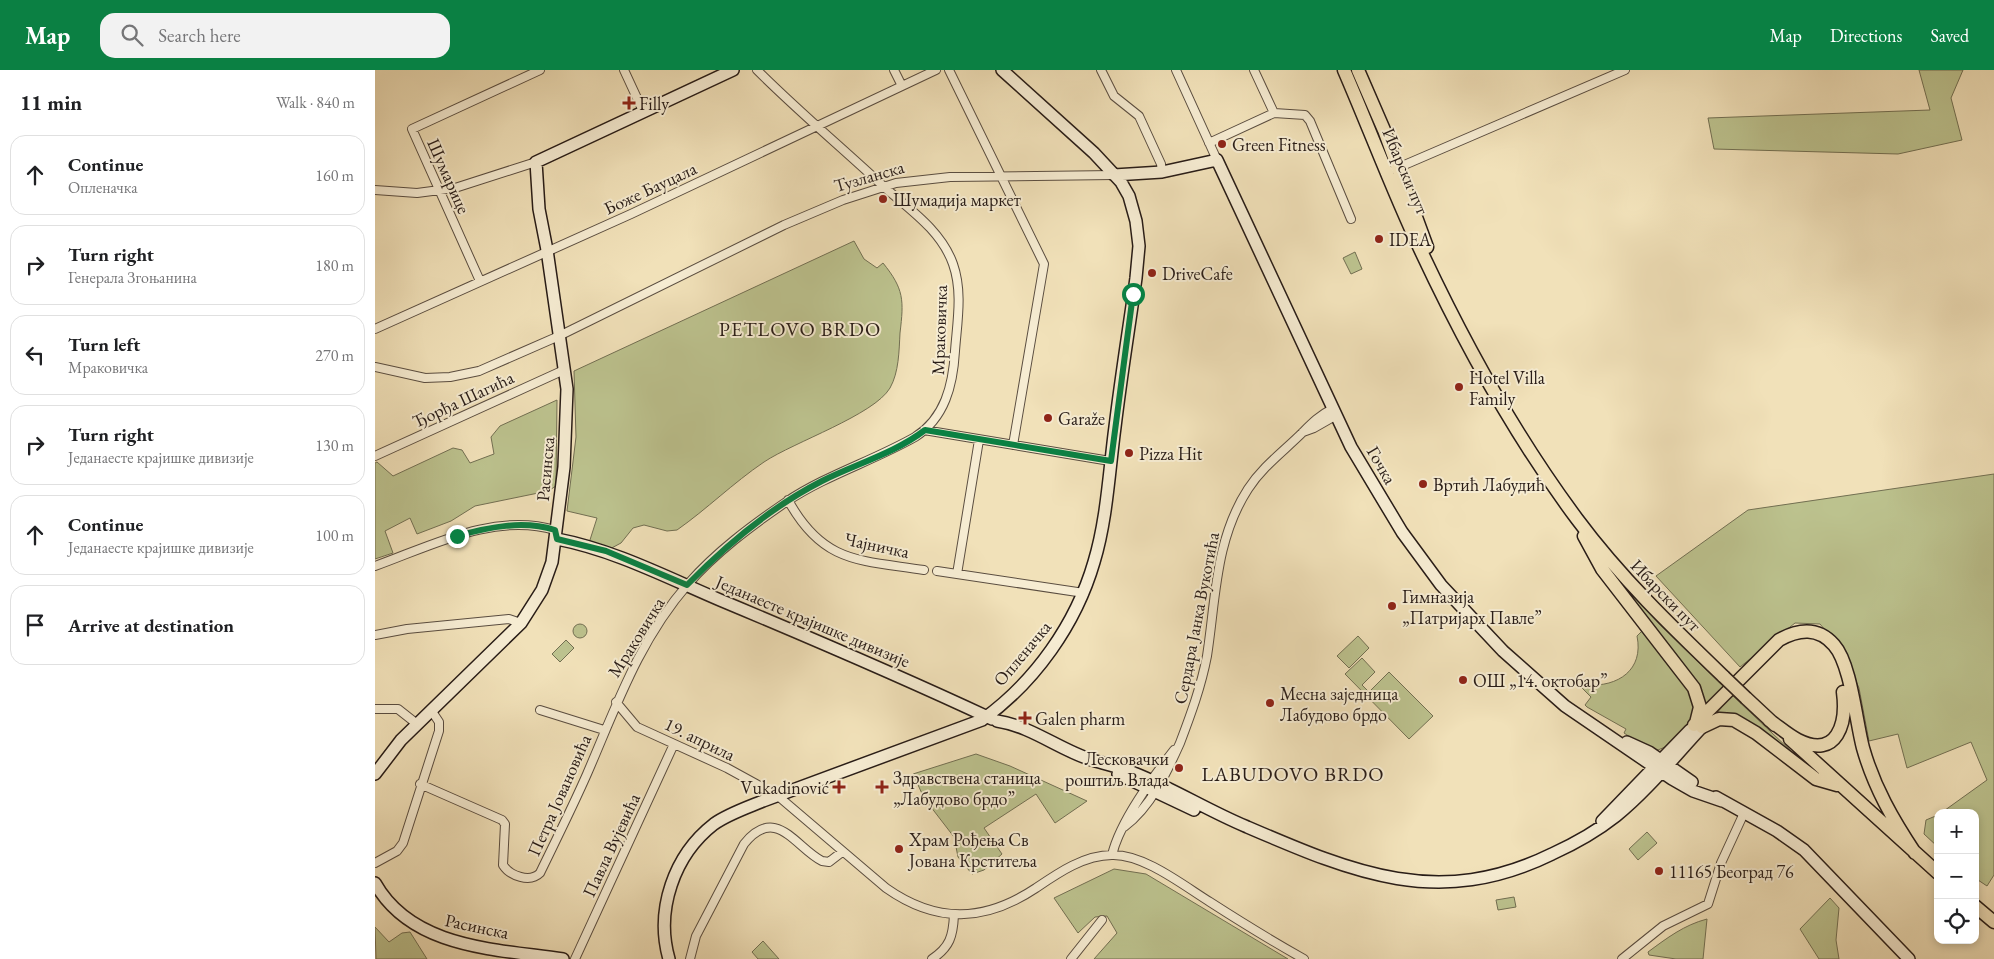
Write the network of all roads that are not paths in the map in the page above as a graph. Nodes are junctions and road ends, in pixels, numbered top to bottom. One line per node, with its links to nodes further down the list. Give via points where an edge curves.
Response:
1 (540, 70): 28 (street, Шумарице, via 412,129)
2 (624, 70): 16 (street)
3 (733, 70): 16 (street)
4 (757, 70): 18 (street, Мраковичка)
5 (894, 70): 15 (street)
6 (936, 70): 15 (street, Боже Бауцала)
7 (949, 70): 25 (street)
8 (1003, 70): 24 (street, Опленачка)
9 (1101, 70): 23 (street, via 1114,96 1140,118)
10 (1176, 70): 19 (street, Гочка)
11 (1254, 70): 17 (street)
12 (1344, 70): 22 (main road, Ибарски пут)
13 (1358, 70): 22 (main road, Ибарски пут)
14 (1625, 70): 22 (street)
15 (902, 86): 18 (street, Боже Бауцала)
16 (643, 111): 21 (street)
17 (1274, 113): 19 (street); 29 (street, via 1301,114 1308,118)
18 (818, 126): 26 (street, Мраковичка); 30 (street, Боже Бауцала)
19 (1209, 143): 20 (street, Гочка)
20 (1217, 160): 23 (street, Тузланска); 36 (street, Гочка)
21 (536, 162): 28 (street, via 479,182); 30 (street, Расинска, via 539,209)
22 (1392, 170): 43 (main road, Ибарски пут, via 1420,250 1495,394)
23 (1162, 172): 24 (street, Тузланска)
24 (1115, 174): 25 (street, Тузланска); 41 (street, Опленачка, via 1131,203 1137,221 1139,246)
25 (1000, 176): 26 (street, Тузланска, via 937,177); 39 (street, via 1044,264)
26 (885, 187): 33 (street, Тузланска, via 784,225); 37 (street, Мраковичка, via 941,241 954,265 957,282 959,300 952,382 941,410)
27 (375, 190): 28 (street, via 407,193)
28 (439, 190): 31 (street, Шумарице)
29 (1351, 220)
30 (547, 250): 31 (street, Боже Бауцала); 33 (street, Расинска)
31 (480, 280): 32 (street, Боже Бауцала)
32 (375, 329)
33 (559, 336): 34 (street, Тузланска, via 490,368 466,375 425,378); 35 (street, Расинска)
34 (375, 367)
35 (564, 370): 40 (street, Ђорђа Шагића); 44 (street, Расинска, via 567,410)
36 (1333, 412): 68 (street, Гочка, via 1360,464 1402,532 1457,604 1541,687 1615,739 1640,747); 72 (street, Сердара Јанка Вукотића, via 1314,428 1303,432 1260,473 1231,522 1218,568 1199,693 1179,744)
37 (925, 430): 38 (street); 42 (street, Мраковичка)
38 (979, 440): 39 (street); 48 (street)
39 (1013, 445): 41 (street)
40 (375, 456)
41 (1111, 461): 50 (street, Опленачка, via 1098,548)
42 (788, 500): 46 (street, Чајничка, via 815,537 839,554); 49 (street, Мраковичка, via 737,538)
43 (1577, 518): 60 (main road, Ибарски пут, bridge, via 1621,574); 62 (main road, via 1601,569 1694,688 1700,707)
44 (556, 534): 45 (street, Једанаесте крајишке дивизије, via 523,524 487,529 448,539); 49 (street, Једанаесте крајишке дивизије); 51 (street, Расинска, via 544,587)
45 (375, 566)
46 (924, 570)
47 (937, 571): 48 (street)
48 (957, 574): 50 (street)
49 (687, 585): 54 (street, Мраковичка, via 652,633); 55 (street, Једанаесте крајишке дивизије)
50 (1084, 593): 53 (street, Опленачка, via 1046,656)
51 (521, 623): 52 (street, via 509,619 407,629); 57 (street, Расинска)
52 (375, 636)
53 (1009, 697): 59 (street, Опленачка); 63 (street, via 1007,715)
54 (616, 702): 64 (street, Мраковичка); 66 (street, 19. априла, via 634,724)
55 (959, 705): 59 (street, Једанаесте крајишке дивизије); 65 (street, via 964,719)
56 (375, 709): 61 (street, via 398,709)
57 (431, 710): 61 (street, Расинска); 70 (street, via 440,726)
58 (540, 710): 64 (street, Петра Јовановића)
59 (992, 719): 63 (street, Једанаесте крајишке дивизије); 65 (street, Опленачка); 67 (street, Једанаесте крајишке дивизије, via 1017,734)
60 (1769, 720): 62 (main road, via 1799,741 1812,745 1829,742 1839,734 1845,714 1843,692 1835,660 1821,642 1800,638 1777,648); 71 (main road, Ибарски пут)
61 (417, 724): 69 (street, Расинска, via 391,751)
62 (1698, 726): 68 (street, Једанаесте крајишке дивизије); 71 (main road, via 1719,719 1734,720 1816,779); 76 (main road, via 1779,640 1796,632 1823,635 1835,646 1844,664 1863,747 1878,792)
63 (1019, 728): 67 (street, Једанаесте крајишке дивизије)
64 (604, 730): 70 (street, Петра Јовановића, via 569,814 540,873 535,877 527,878 505,868 502,856 505,824 502,820)
65 (952, 733): 73 (street, Опленачка)
66 (674, 744): 73 (street, 19. априла); 87 (street, Павла Вујевића)
67 (1059, 747): 72 (street, Једанаесте крајишке дивизије, via 1116,767)
68 (1660, 765): 72 (street, Једанаесте крајишке дивизије, via 1619,813 1565,848 1514,870 1468,880 1429,883 1358,871 1242,825 1214,818); 74 (street, Гочка)
69 (375, 774)
70 (421, 784): 78 (street, via 401,848)
71 (1839, 786): 76 (main road, Ибарски пут)
72 (1153, 787): 77 (street, Сердара Јанка Вукотића, via 1129,815 1116,839)
73 (778, 796): 75 (street, 19. априла); 88 (street, Опленачка, via 721,819 686,854 667,899 664,932)
74 (1744, 813): 85 (street, via 1721,863 1708,904 1663,926); 93 (street, Гочка, via 1789,839 1811,857)
75 (842, 852): 82 (street, 19. априла, via 903,899 926,910); 89 (street, via 829,862 822,861 787,832 767,829 752,835 743,844 696,936)
76 (1915, 853): 79 (main road, Ибарски пут)
77 (1112, 855): 82 (street, 19. априла, via 1074,865 998,908); 92 (street, via 1155,868)
78 (375, 863)
79 (1934, 870)
80 (375, 883): 86 (street, Расинска, via 398,911 426,932 462,943)
81 (1979, 909): 84 (main road)
82 (954, 915): 90 (street, via 950,942)
83 (1102, 920): 91 (street)
84 (1994, 922)
85 (1627, 958)
86 (563, 959)
87 (575, 959)
88 (669, 959)
89 (691, 959)
90 (932, 959)
91 (1071, 959)
92 (1304, 959)
93 (1909, 959)

